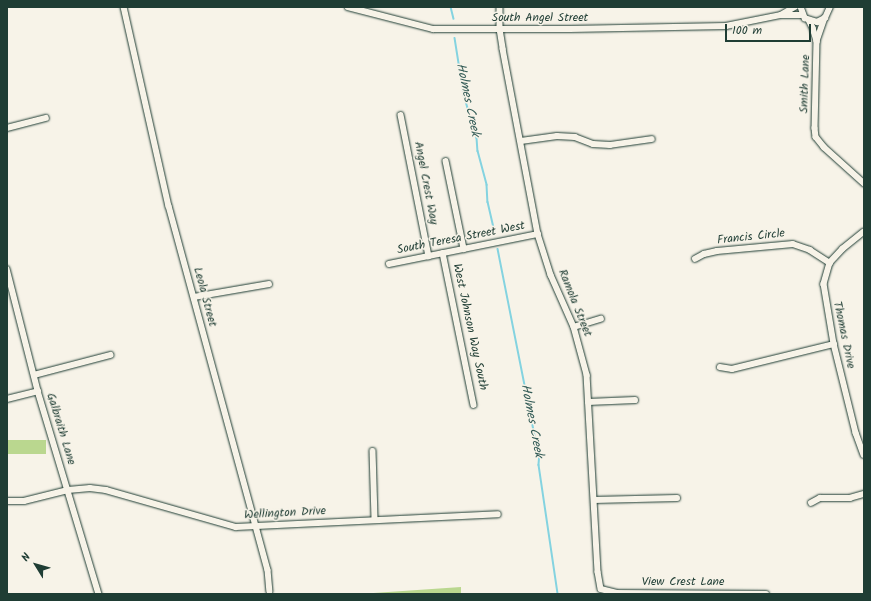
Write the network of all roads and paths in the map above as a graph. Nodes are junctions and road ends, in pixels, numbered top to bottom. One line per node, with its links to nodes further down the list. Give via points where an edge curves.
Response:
1 (124, 7): 30 (street, Leola Street, via 169,206)
2 (348, 7): 11 (street, South Angel Street, via 433,29)
3 (500, 7): 11 (street, Ramola Street)
4 (795, 7): 8 (street, South Angel Street)
5 (801, 7): 7 (street)
6 (830, 7): 9 (street, Smith Lane)
7 (803, 15): 8 (street, South Angel Street); 10 (street)
8 (781, 16): 11 (street, South Angel Street, via 726,26)
9 (825, 18): 10 (street, via 817,22); 12 (street, Smith Lane)
10 (809, 20): 12 (street, Smith Lane)
11 (500, 29): 17 (street, Ramola Street)
12 (818, 41): 19 (street, Smith Lane, via 816,137)
13 (401, 115): 24 (street, Angel Crest Way)
14 (46, 118): 15 (street)
15 (7, 128)
16 (652, 139): 17 (street, via 593,144 557,136)
17 (521, 141): 21 (street, Ramola Street)
18 (446, 160): 22 (street)
19 (864, 183)
20 (864, 232): 26 (street, Thomas Drive)
21 (538, 234): 22 (street, South Teresa Street West); 32 (street, Ramola Street, via 551,275)
22 (464, 249): 23 (street, South Teresa Street West)
23 (443, 253): 24 (street, South Teresa Street West); 41 (street, West Johnson Way South)
24 (429, 256): 27 (street, South Teresa Street West)
25 (695, 259): 26 (street, Francis Circle, via 717,251 793,244 810,250)
26 (830, 263): 33 (street, Thomas Drive, via 824,284)
27 (389, 264)
28 (7, 269): 36 (street, Galbraith Lane)
29 (269, 284): 30 (street)
30 (194, 297): 52 (street, Leola Street)
31 (601, 319): 32 (street)
32 (574, 328): 40 (street, Ramola Street, via 587,374)
33 (834, 344): 35 (street, via 732,369); 43 (street, Thomas Drive)
34 (110, 354): 36 (street)
35 (720, 367)
36 (34, 375): 37 (street, Galbraith Lane)
37 (38, 391): 38 (street); 44 (street, Galbraith Lane)
38 (7, 399)
39 (635, 400): 40 (street)
40 (588, 402): 47 (street, Ramola Street)
41 (474, 405)
42 (373, 451): 51 (street)
43 (864, 455)
44 (68, 490): 48 (street, Wellington Drive, via 24,501); 52 (street, Wellington Drive, via 106,490 236,527); 55 (street, Galbraith Lane)
45 (864, 494): 49 (street, via 850,498 820,498)
46 (677, 498): 47 (street)
47 (594, 500): 53 (street, Ramola Street, via 598,572)
48 (7, 502)
49 (811, 503)
50 (498, 514): 51 (street, Wellington Drive)
51 (375, 520): 52 (street, Wellington Drive)
52 (256, 526): 54 (street, Leola Street, via 268,570)
53 (602, 589): 56 (street, View Crest Lane, via 617,593)
54 (270, 591)
55 (99, 594)
56 (766, 594)

